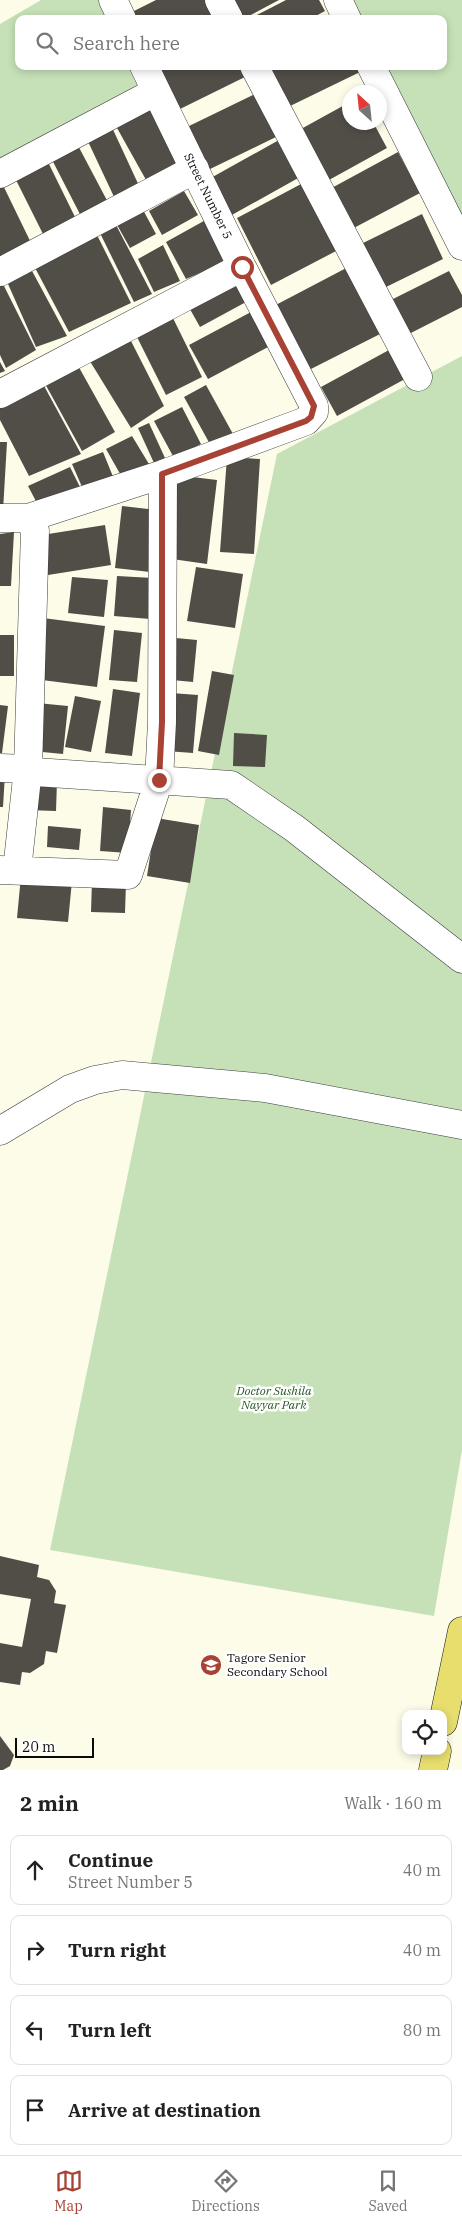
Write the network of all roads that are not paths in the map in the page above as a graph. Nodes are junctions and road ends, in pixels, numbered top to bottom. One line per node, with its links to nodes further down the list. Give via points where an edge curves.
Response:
1 (219, 0): 3 (street)
2 (338, 0): 4 (street)
3 (227, 15)
4 (345, 15)
5 (146, 70): 8 (street, Street Number 5)
6 (256, 70): 14 (street)
7 (373, 70): 11 (street)
8 (155, 92): 9 (street, Street Number 5); 10 (street)
9 (195, 169): 12 (street, Street Number 5); 13 (street)
10 (0, 174)
11 (462, 246)
12 (242, 267): 15 (street); 16 (street, Street Number 5, via 314,406 311,417)
13 (0, 272)
14 (418, 377)
15 (0, 394)
16 (162, 474): 18 (street); 21 (street)
17 (0, 518): 18 (street)
18 (28, 518): 20 (street, via 35,530)
19 (0, 768): 20 (street)
20 (28, 768): 21 (street, via 35,772); 22 (street)
21 (159, 780): 22 (street, via 128,875); 23 (street, via 231,785 294,828)
22 (8, 870)
23 (462, 959)
24 (462, 1126): 25 (street, via 265,1088 122,1075 70,1089)
25 (0, 1131)
26 (462, 1631): 27 (main road)
27 (446, 1710)
28 (436, 1755): 29 (main road)
29 (433, 1770)

